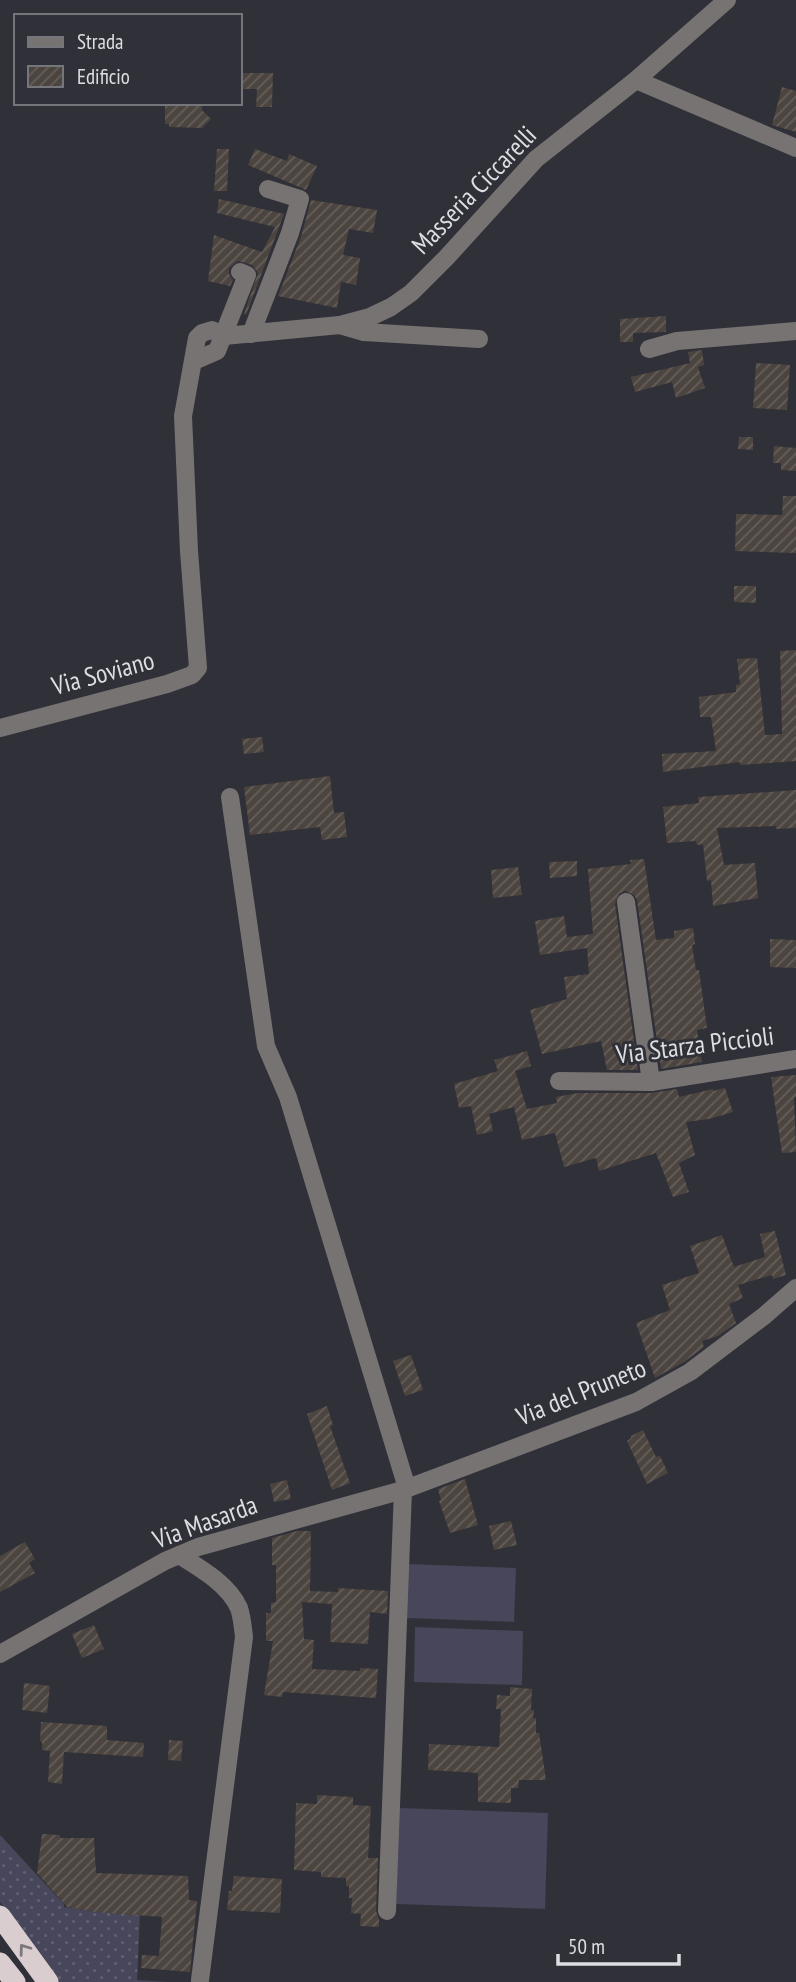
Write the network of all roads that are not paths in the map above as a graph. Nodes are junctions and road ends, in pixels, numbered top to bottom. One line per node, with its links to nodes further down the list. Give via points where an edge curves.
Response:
1 (727, 0): 2 (street, Masseria Ciccarelli)
2 (636, 80): 3 (street); 6 (street, Masseria Ciccarelli, via 536,159 411,293 370,317)
3 (796, 148)
4 (268, 189): 8 (street, via 300,200)
5 (240, 272): 9 (street, via 247,275)
6 (340, 325): 8 (street, Masseria Ciccarelli); 10 (street, via 364,332)
7 (796, 331): 11 (street, via 677,341)
8 (251, 334): 9 (street, Masseria Ciccarelli)
9 (224, 336): 12 (street, Masseria Ciccarelli, via 212,330 197,338 183,416)
10 (479, 339)
11 (649, 349)
12 (196, 649): 13 (street, Via Soviano, via 198,668 191,675)
13 (0, 728)
14 (230, 797): 20 (street, via 266,1046 288,1097)
15 (626, 902): 18 (street)
16 (796, 1059): 18 (street, Via Starza Piccioli)
17 (559, 1080): 18 (street, Via Starza Piccioli)
18 (651, 1082)
19 (796, 1288): 20 (street, Via del Pruneto, via 690,1372 636,1402)
20 (405, 1489): 21 (street, Via Masarda); 23 (street)
21 (179, 1555): 22 (street, Via Masarda); 26 (street, via 225,1589 238,1608 244,1637)
22 (0, 1654)
23 (387, 1911)
24 (0, 1916): 28 (highway, one-way to 24)
25 (0, 1963): 27 (highway)
26 (200, 1980)
27 (15, 1982)
28 (48, 1982)

